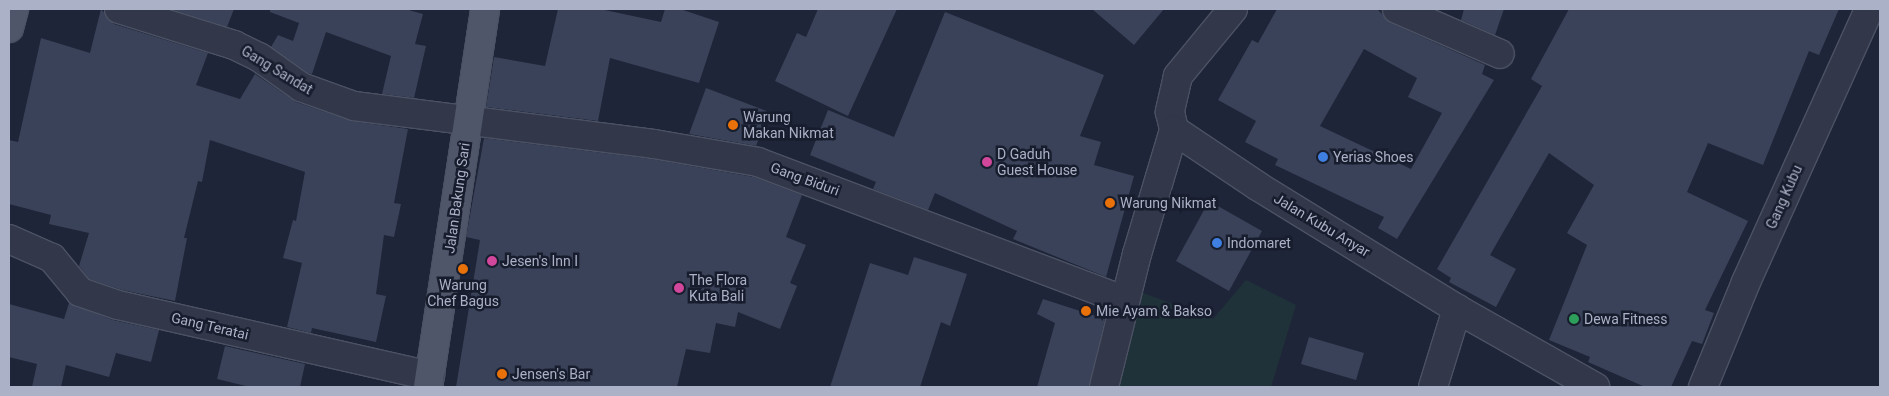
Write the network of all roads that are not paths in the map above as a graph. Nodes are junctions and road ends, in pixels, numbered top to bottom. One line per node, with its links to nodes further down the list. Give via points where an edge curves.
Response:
1 (14, 9): 7 (main road)
2 (120, 9): 9 (street, Gang Sandat, via 234,45 259,57 301,87 322,96 394,113)
3 (485, 9): 9 (main road, Jalan Bakung Sari)
4 (1397, 9): 8 (street)
5 (1869, 9): 18 (street, Gang Kubu, via 1746,282)
6 (1229, 10): 10 (street, via 1178,76 1170,112)
7 (9, 28)
8 (1500, 54)
9 (468, 120): 12 (street, Gang Biduri, via 672,147 758,162); 14 (main road, Jalan Bakung Sari)
10 (1174, 130): 12 (street); 13 (street, Jalan Kubu Anyar, via 1259,187)
11 (9, 239): 14 (street, Gang Teratai, via 52,258 80,292 118,305)
12 (1125, 301): 15 (street)
13 (1458, 309): 16 (street); 17 (street, Jalan Kubu Anyar)
14 (429, 382)
15 (1104, 387)
16 (1433, 387)
17 (1595, 387)
18 (1703, 387)

